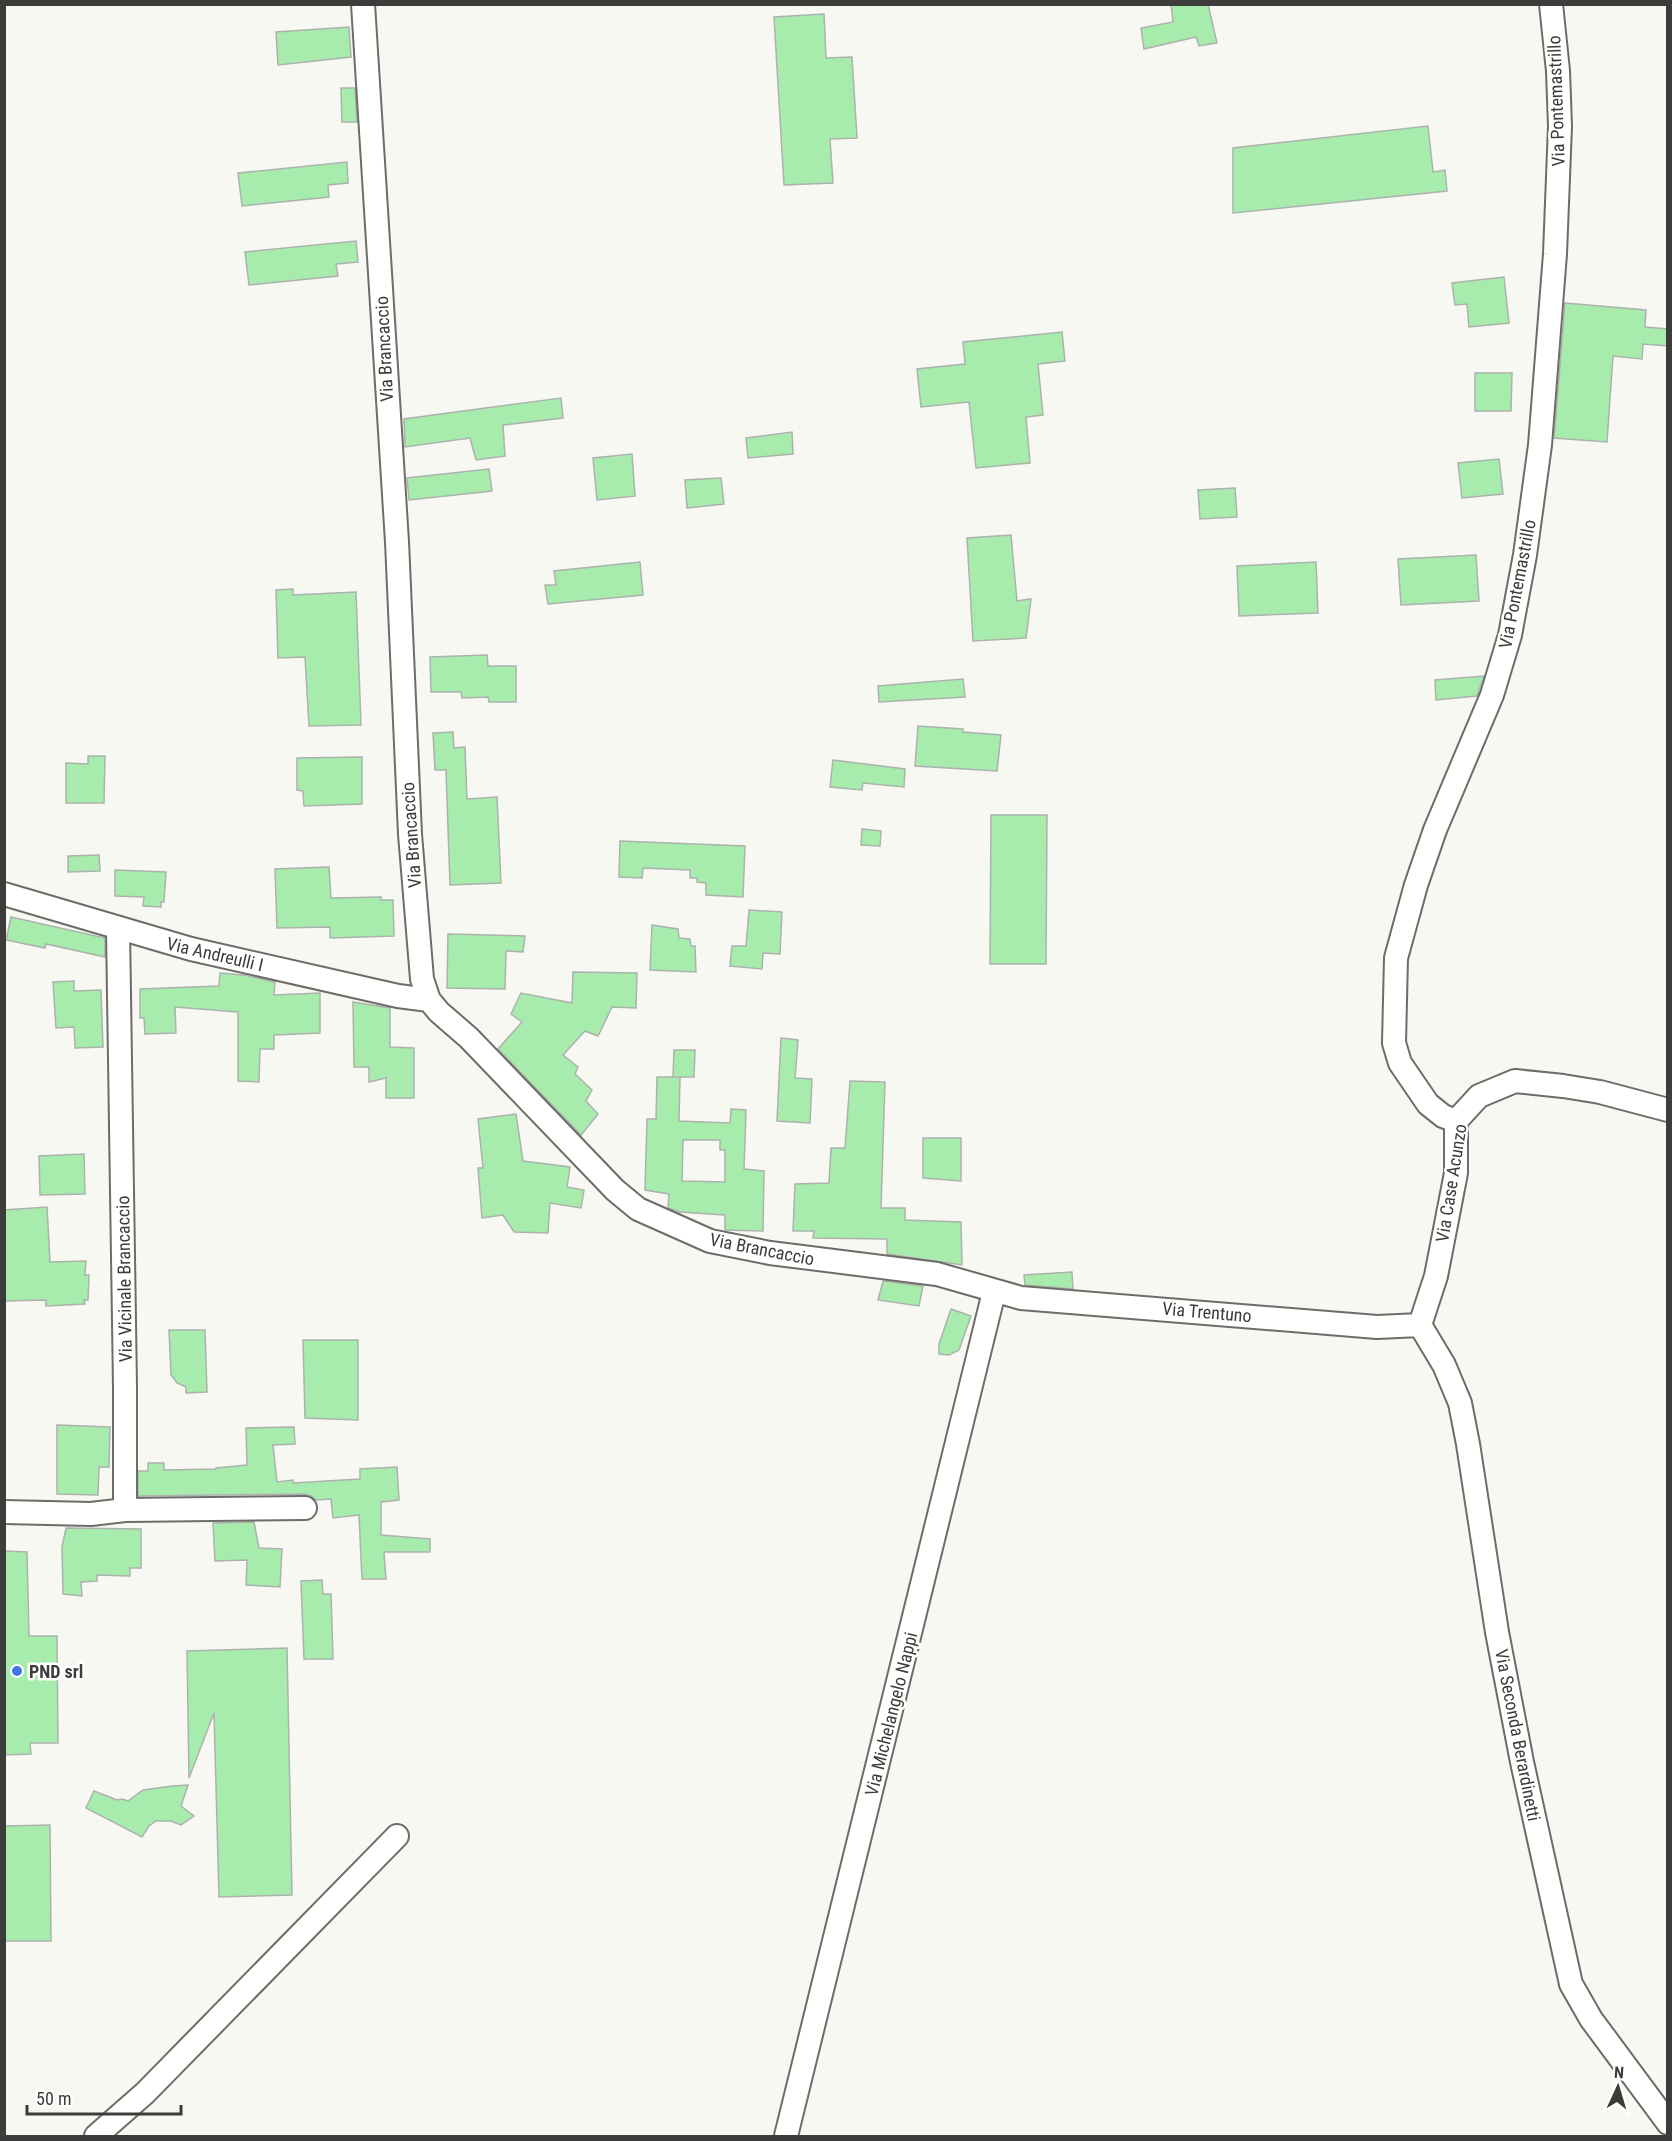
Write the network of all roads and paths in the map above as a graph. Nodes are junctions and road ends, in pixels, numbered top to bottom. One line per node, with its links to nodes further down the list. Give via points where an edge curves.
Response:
1 (363, 4): 5 (street, Via Brancaccio, via 398,553 410,834 422,979)
2 (1551, 4): 7 (street, Via Pontemastrillo, via 1560,126 1555,254 1540,445 1526,555 1510,635 1492,695 1435,830 1396,958 1394,1043 1400,1063 1428,1104)
3 (4, 894): 4 (street, Via Andreulli I)
4 (117, 929): 5 (street, Via Andreulli I); 11 (street, Via Vicinale Brancaccio)
5 (429, 1000): 8 (street, Via Brancaccio, via 638,1209 710,1241 770,1253 937,1274)
6 (1668, 1110): 7 (street, Via Case Acunzo, via 1600,1092 1515,1081 1479,1096)
7 (1456, 1121): 9 (street, Via Case Acunzo, via 1456,1173 1436,1276)
8 (994, 1292): 9 (street, Via Trentuno, via 1045,1300 1377,1327); 16 (street, Via Michelangelo Nappi)
9 (1420, 1325): 14 (street, Via Seconda Berardinetti, via 1444,1365 1460,1403 1497,1632 1571,1984 1591,2019)
10 (305, 1508): 11 (street)
11 (125, 1509): 12 (street, via 91,1514)
12 (4, 1512)
13 (397, 1836): 15 (street, via 145,2093)
14 (1668, 2123)
15 (96, 2136)
16 (786, 2136)

